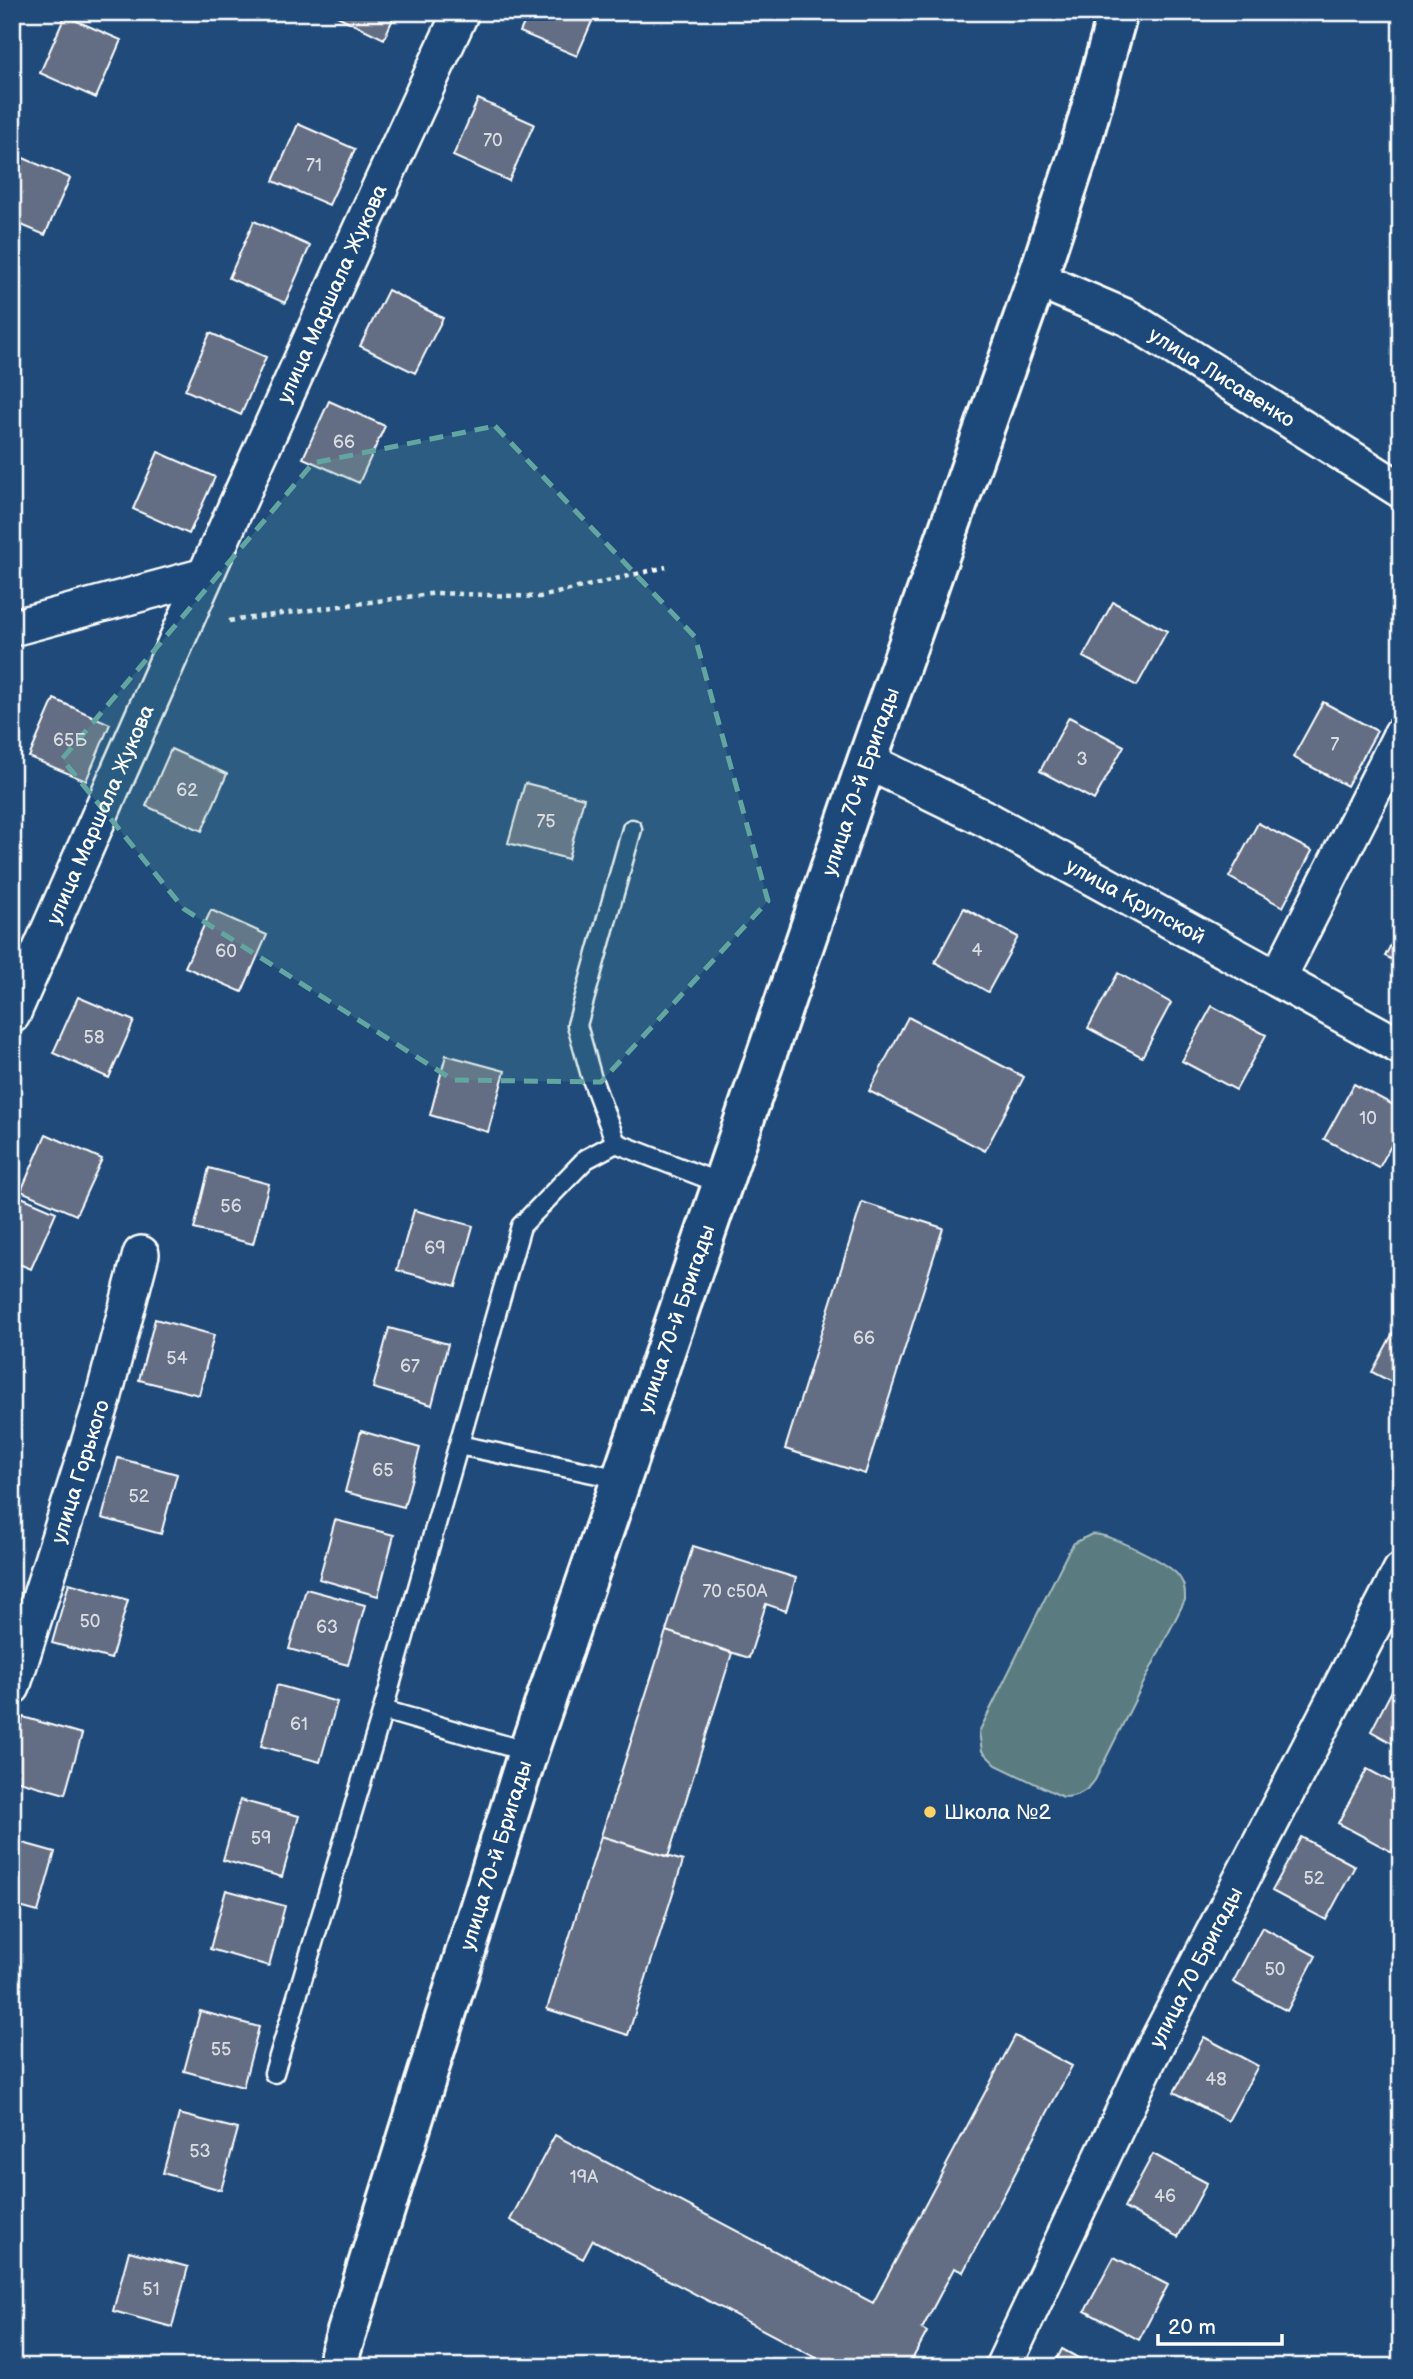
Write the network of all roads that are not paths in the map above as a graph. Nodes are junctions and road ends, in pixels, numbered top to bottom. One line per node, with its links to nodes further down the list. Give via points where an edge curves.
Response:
1 (461, 12): 5 (street, улица Маршала Жукова)
2 (1118, 12): 3 (main road, улица 70-й Бригады)
3 (1037, 279): 4 (street, улица Лисавенко, via 1128,318); 8 (main road, улица 70-й Бригады)
4 (1401, 490)
5 (205, 576): 6 (street); 11 (street, улица Маршала Жукова)
6 (12, 628)
7 (1401, 735): 10 (street)
8 (867, 761): 10 (street, улица Крупской, via 986,819); 14 (main road, улица 70-й Бригады)
9 (632, 829): 13 (lane, via 577,1025)
10 (1278, 978): 12 (street, улица Крупской)
11 (12, 1015)
12 (1401, 1047)
13 (616, 1143): 14 (lane); 16 (lane, via 586,1159 521,1226)
14 (722, 1184): 17 (main road, улица 70-й Бригады)
15 (141, 1254): 19 (street, улица Горького, via 103,1399)
16 (459, 1445): 17 (lane); 20 (lane)
17 (621, 1479): 21 (main road, улица 70-й Бригады)
18 (1401, 1571): 24 (street, улица 70 Бригады, via 1149,2058)
19 (12, 1688)
20 (383, 1710): 21 (lane); 22 (lane)
21 (528, 1752): 23 (main road, улица 70-й Бригады)
22 (274, 2073)
23 (336, 2367)
24 (1003, 2367)

